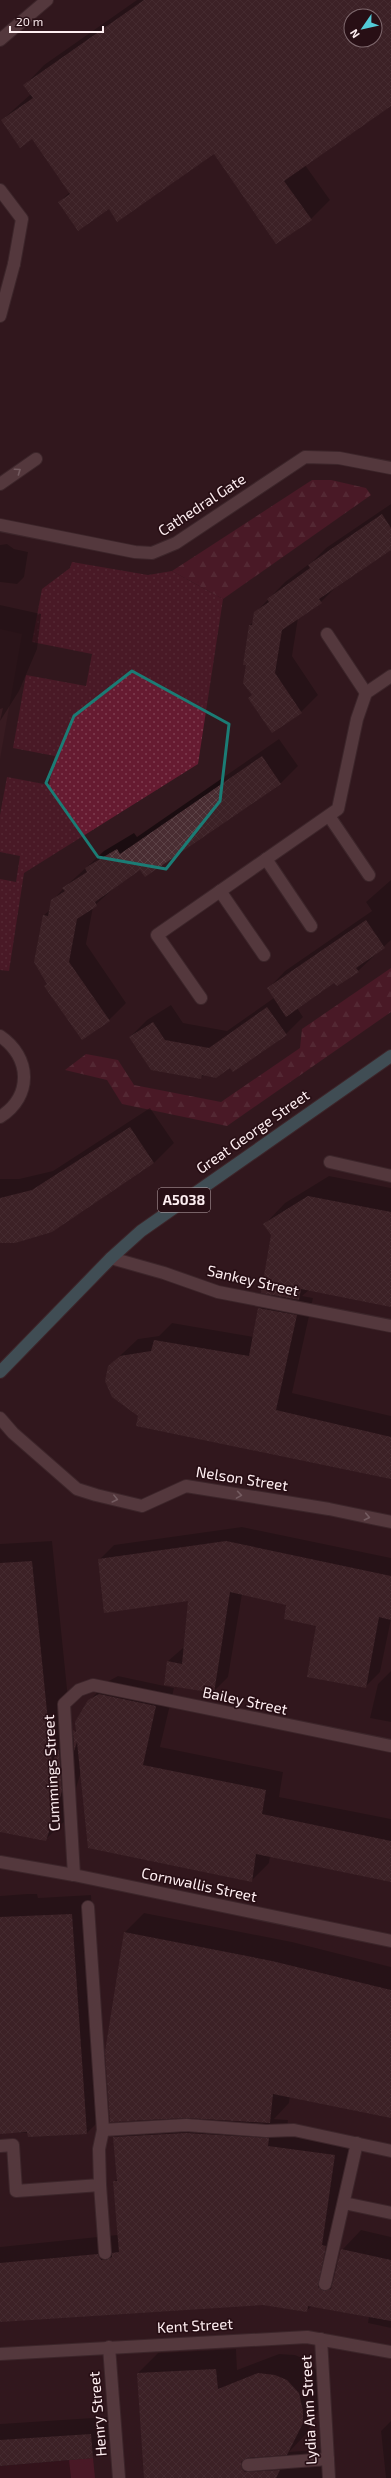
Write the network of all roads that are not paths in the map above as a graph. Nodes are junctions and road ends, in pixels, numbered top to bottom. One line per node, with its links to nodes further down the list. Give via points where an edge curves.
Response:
1 (47, 0): 2 (street)
2 (0, 40)
3 (0, 190): 4 (street, via 22,220 14,264)
4 (0, 316)
5 (36, 459): 7 (street, one-way to 5)
6 (391, 468): 8 (street, Cathedral Gate, via 339,458 305,457 176,543 152,553)
7 (0, 484)
8 (0, 525)
9 (327, 634): 11 (street)
10 (391, 676): 11 (street)
11 (366, 693): 12 (street, via 357,719 338,809)
12 (329, 816): 13 (street); 14 (street)
13 (266, 859): 15 (street); 16 (street)
14 (369, 875)
15 (220, 891): 17 (street); 18 (street, via 157,935)
16 (311, 926)
17 (264, 955)
18 (201, 998)
19 (0, 1036): 21 (street, via 11,1043 20,1056 24,1070 24,1086 18,1100)
20 (391, 1056): 24 (main road, Great George Street / A5038, via 162,1216)
21 (0, 1117)
22 (330, 1162): 23 (street)
23 (391, 1176)
24 (111, 1258): 25 (street, Sankey Street, via 218,1292); 26 (main road, Great George Street / A5038)
25 (391, 1326)
26 (0, 1372)
27 (0, 1418): 28 (street, Nelson Street, one-way to 28, via 77,1489 142,1506 186,1486 329,1509)
28 (391, 1522)
29 (93, 1685): 30 (street, Bailey Street); 32 (street, Cummings Street, via 79,1690 64,1704)
30 (391, 1746)
31 (0, 1862): 32 (street, Cornwallis Street)
32 (74, 1875): 34 (street, Cornwallis Street)
33 (88, 1907): 35 (street)
34 (391, 1941)
35 (103, 2130): 36 (street, via 186,2125 266,2131 294,2130); 39 (street, via 98,2149)
36 (357, 2143): 38 (street); 40 (street)
37 (0, 2146): 39 (street, via 13,2145 16,2191)
38 (391, 2152)
39 (100, 2185): 42 (street)
40 (344, 2203): 41 (street); 43 (street)
41 (391, 2213)
42 (104, 2253)
43 (325, 2284)
44 (321, 2339): 45 (street, Kent Street, via 307,2337); 46 (street, Kent Street); 48 (street, Lydia Ann Street)
45 (109, 2347): 47 (street, Kent Street); 50 (street, Henry Street)
46 (391, 2352)
47 (0, 2354)
48 (328, 2458): 49 (street); 51 (street, Lydia Ann Street)
49 (248, 2464)
50 (119, 2478)
51 (329, 2478)

